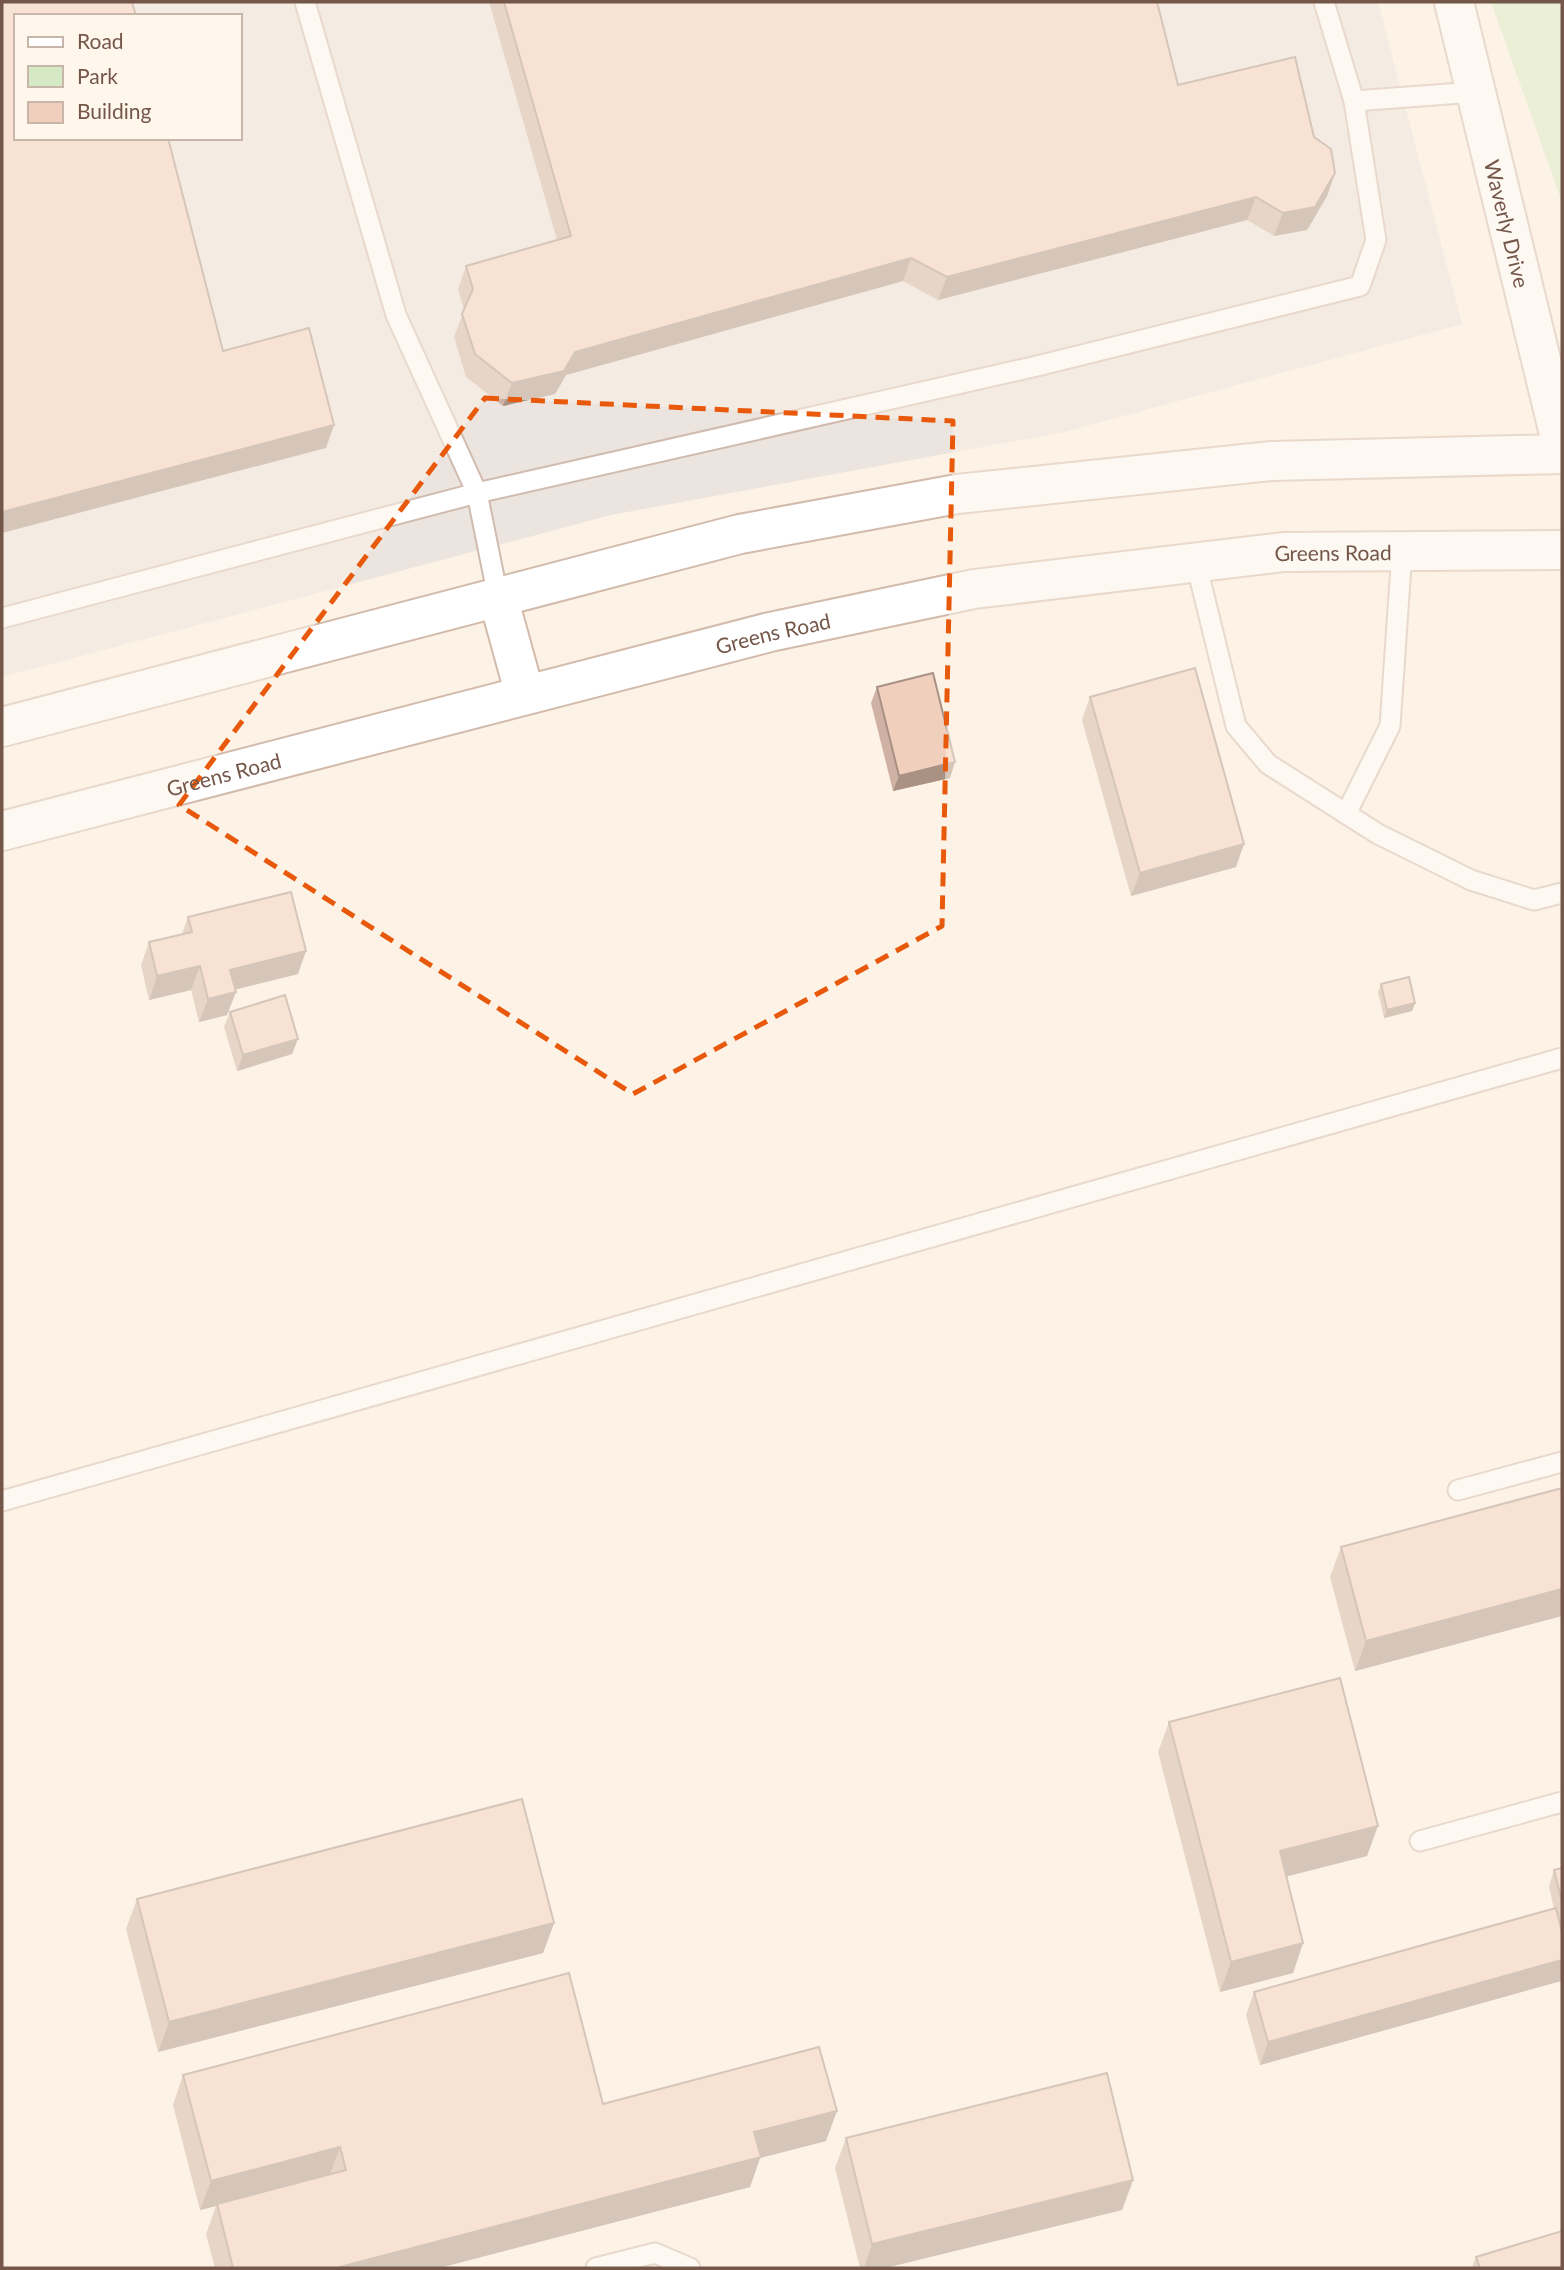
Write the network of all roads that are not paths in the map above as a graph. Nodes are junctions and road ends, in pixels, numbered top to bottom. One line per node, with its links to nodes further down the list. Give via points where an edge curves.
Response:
1 (305, 2): 8 (lane, via 396,315)
2 (1324, 2): 5 (lane)
3 (1454, 2): 4 (main road, Waverly Drive)
4 (1475, 92): 5 (lane); 6 (main road, Waverly Drive)
5 (1354, 101): 8 (lane, via 1376,240 1360,286 1037,366)
6 (1562, 446)
7 (1562, 454): 12 (main road, via 1272,461 957,494 740,534)
8 (477, 493): 12 (lane); 13 (lane)
9 (1562, 550): 10 (main road, Greens Road)
10 (1402, 551): 11 (main road, Greens Road, via 1284,552); 16 (lane, via 1390,726)
11 (1196, 563): 14 (main road, Greens Road, via 974,589 770,632); 16 (lane, via 1236,726 1268,764)
12 (498, 597): 14 (main road); 15 (main road)
13 (2, 618)
14 (525, 695): 17 (main road, Greens Road)
15 (2, 727)
16 (1346, 814): 18 (lane, via 1471,880 1534,900)
17 (2, 831)
18 (1562, 893)
19 (1562, 1058): 22 (lane)
20 (1562, 1462): 21 (lane)
21 (1458, 1490)
22 (2, 1501)
23 (1562, 1802): 24 (lane)
24 (1420, 1841)
25 (596, 2268): 26 (lane, via 655,2253)
26 (690, 2268)

